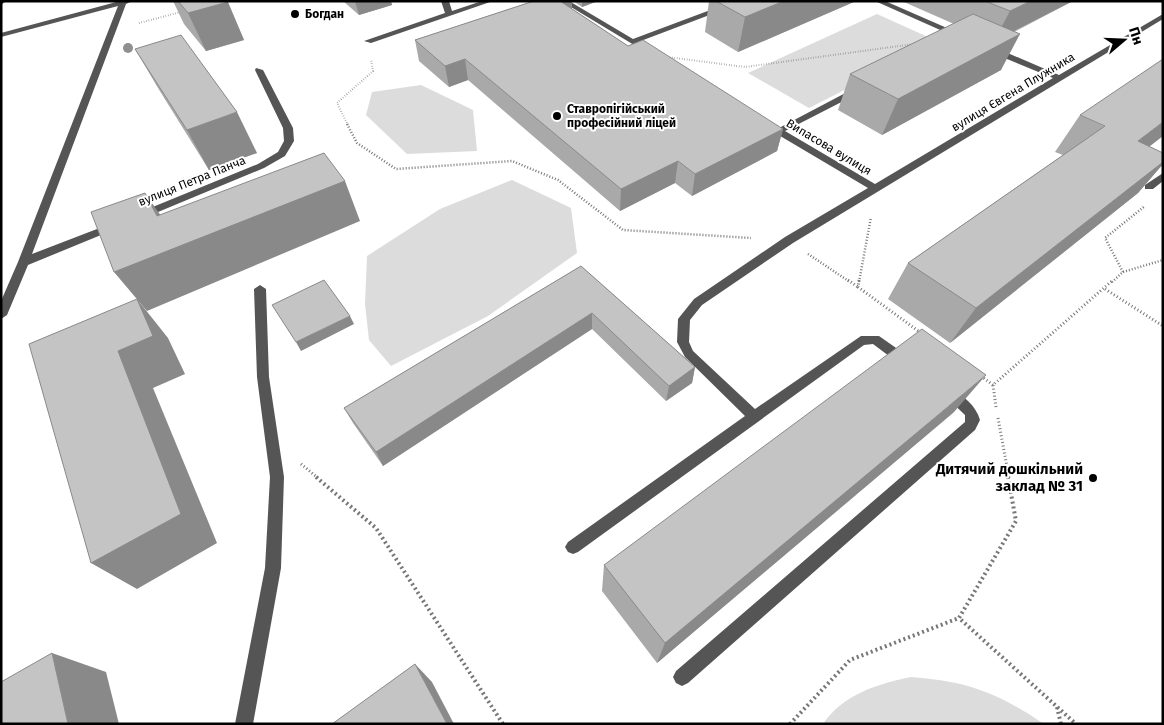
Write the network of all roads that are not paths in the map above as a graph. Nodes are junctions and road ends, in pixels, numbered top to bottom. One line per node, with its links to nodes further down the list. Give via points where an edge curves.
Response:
1 (445, 1): 7 (street)
2 (490, 1): 7 (street)
3 (564, 1): 12 (street)
4 (878, 1): 10 (street)
5 (126, 2): 9 (street); 23 (street)
6 (731, 5): 12 (street)
7 (449, 14): 11 (street)
8 (1163, 16): 16 (street, вулиця Євгена Плужника)
9 (1, 35)
10 (964, 37)
11 (368, 42)
12 (632, 42): 14 (street)
13 (981, 45): 16 (street)
14 (657, 57)
15 (259, 70): 23 (street, вулиця Петра Панча, via 288,128 289,141 282,154 262,166)
16 (1060, 78): 22 (street, вулиця Євгена Плужника)
17 (867, 86): 19 (street)
18 (762, 121): 19 (street, Випасова вулиця)
19 (779, 131): 22 (street, Випасова вулиця)
20 (1163, 176): 21 (street)
21 (1149, 187)
22 (876, 189): 28 (street, вулиця Євгена Плужника, via 788,240 698,302 684,319 683,342 689,354)
23 (24, 262): 25 (street)
24 (260, 289): 31 (street, via 263,377 276,477 273,568)
25 (1, 315)
26 (920, 372): 28 (street, via 883,343 868,338)
27 (935, 383): 30 (street, via 971,413 973,420 970,426)
28 (754, 417): 29 (street)
29 (572, 547)
30 (682, 677)
31 (244, 724)

